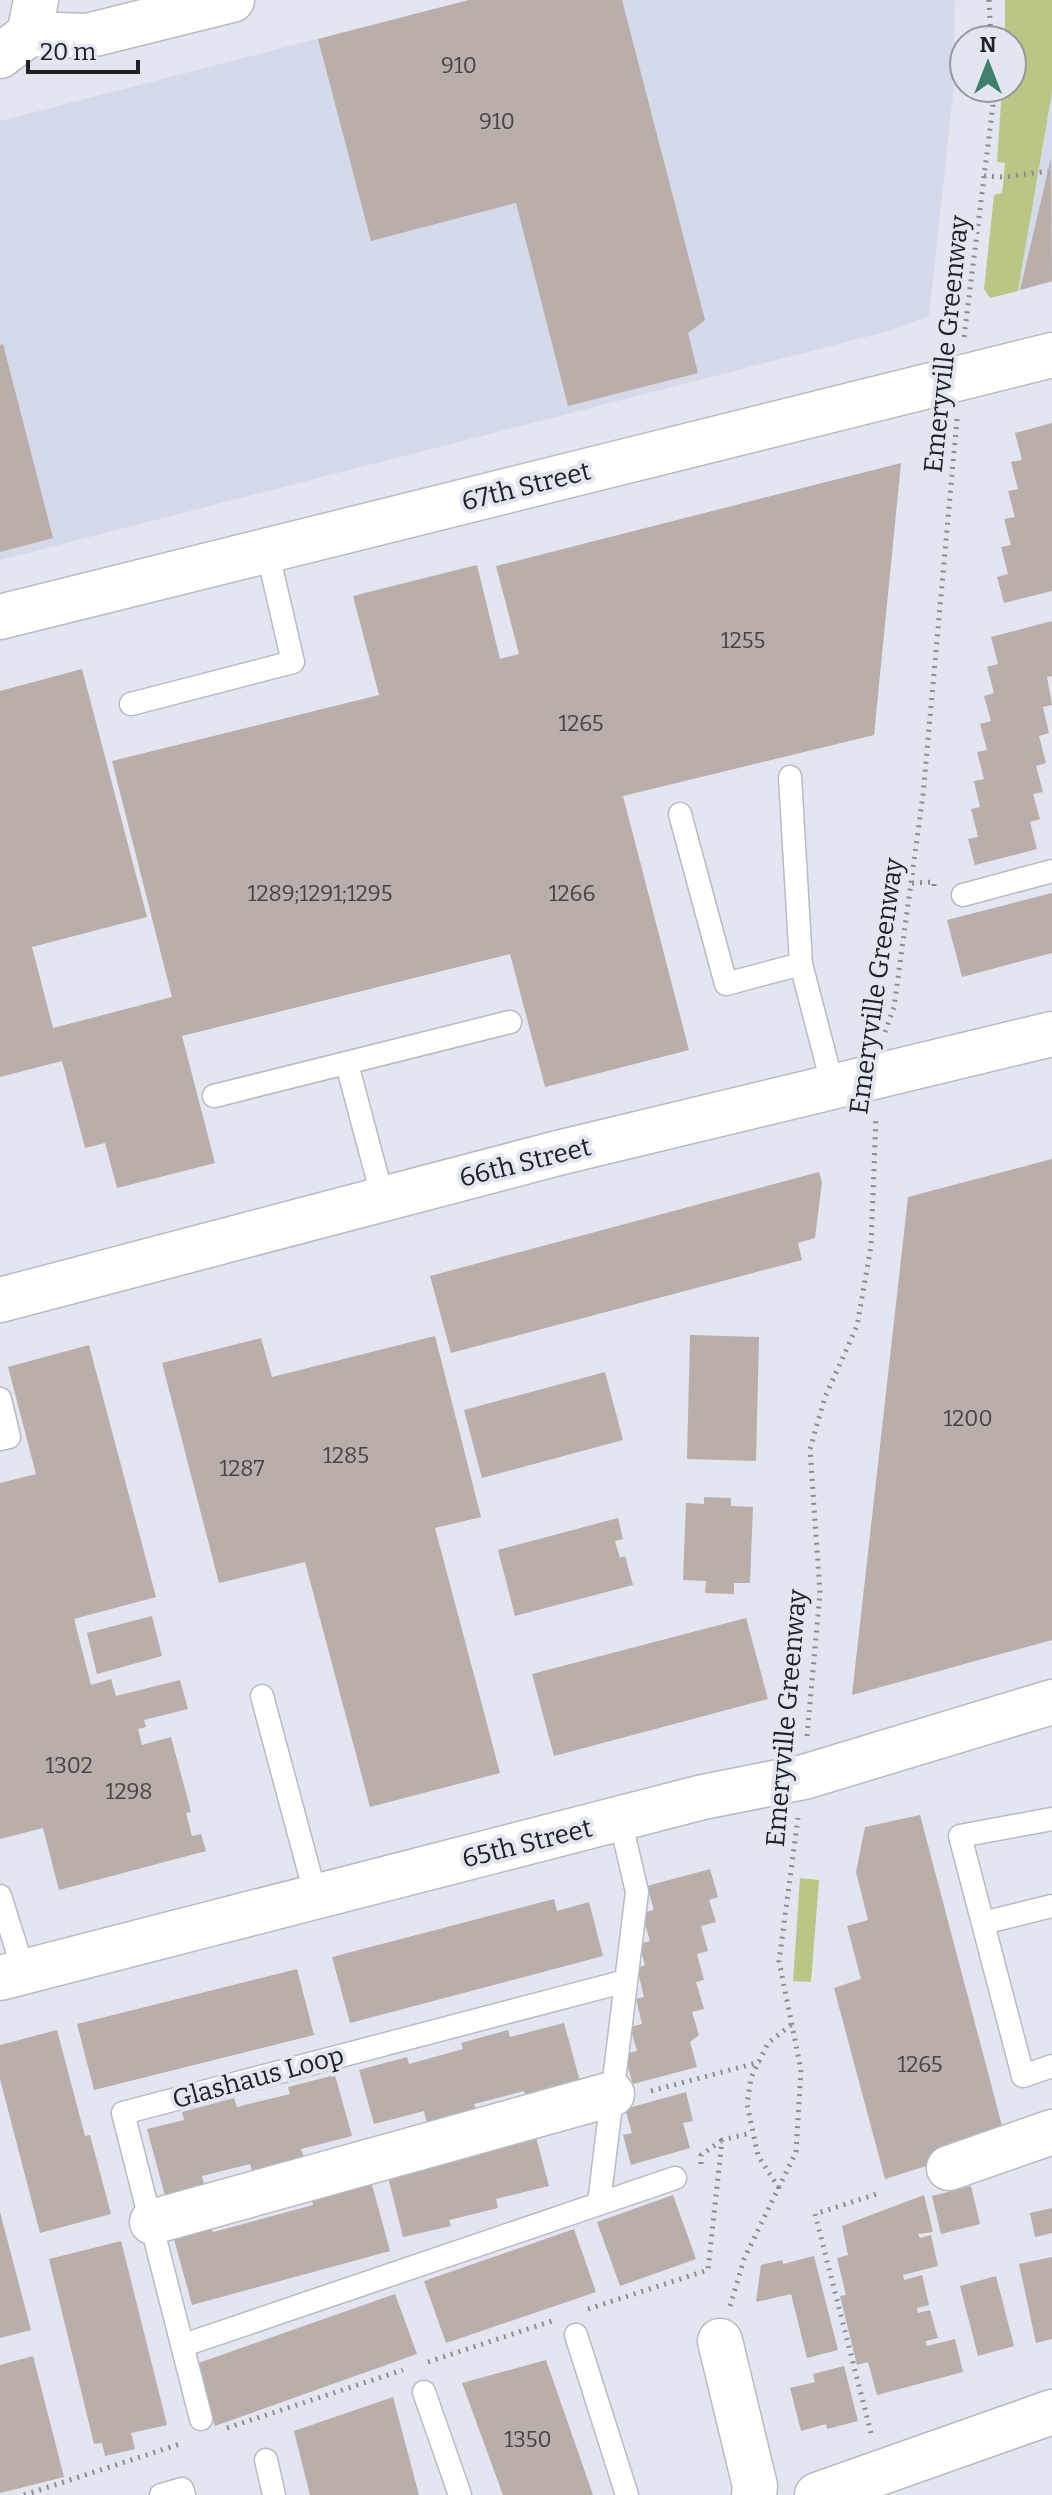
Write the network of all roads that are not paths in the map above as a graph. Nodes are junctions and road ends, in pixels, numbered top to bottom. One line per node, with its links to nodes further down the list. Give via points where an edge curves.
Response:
1 (232, 0): 2 (street, via 87,36)
2 (22, 30)
3 (1052, 355): 4 (street, 67th Street)
4 (267, 550): 5 (street, 67th Street); 6 (lane, via 293,662)
5 (0, 617)
6 (131, 704)
7 (790, 777): 11 (lane)
8 (680, 814): 11 (lane, via 726,984)
9 (1052, 871): 10 (lane)
10 (963, 895)
11 (801, 964): 15 (lane)
12 (510, 1022): 14 (lane)
13 (1052, 1034): 15 (street, 66th Street)
14 (347, 1064): 16 (lane); 17 (lane)
15 (833, 1087): 17 (street, 66th Street)
16 (214, 1096)
17 (383, 1199): 18 (street, 66th Street)
18 (0, 1300)
19 (0, 1399): 20 (lane, via 9,1437)
20 (0, 1439)
21 (262, 1696): 26 (lane)
22 (1052, 1702): 23 (street, 65th Street, via 804,1777)
23 (620, 1819): 26 (street, 65th Street); 30 (lane, via 637,1892)
24 (1052, 1819): 28 (lane, via 960,1836)
25 (0, 1896): 29 (lane)
26 (316, 1897): 29 (street, 65th Street)
27 (1052, 1906): 28 (lane)
28 (983, 1923): 31 (lane, via 1023,2076)
29 (12, 1975)
30 (626, 1981): 32 (lane); 37 (lane, Glashaus Loop, via 123,2113)
31 (1052, 2066)
32 (612, 2094): 36 (lane); 37 (street)
33 (1052, 2132): 34 (street)
34 (949, 2168)
35 (675, 2178): 36 (lane)
36 (599, 2203): 40 (lane)
37 (152, 2222): 40 (lane, Glashaus Loop)
38 (576, 2335): 49 (lane)
39 (720, 2341): 50 (street)
40 (184, 2345): 43 (lane, Glashaus Loop)
41 (424, 2392): 48 (lane)
42 (1052, 2412): 51 (street)
43 (201, 2419)
44 (266, 2460): 47 (lane)
45 (161, 2495): 46 (lane, via 182,2489)
46 (184, 2495)
47 (274, 2495)
48 (460, 2495)
49 (627, 2495)
50 (754, 2495)
51 (817, 2495)

